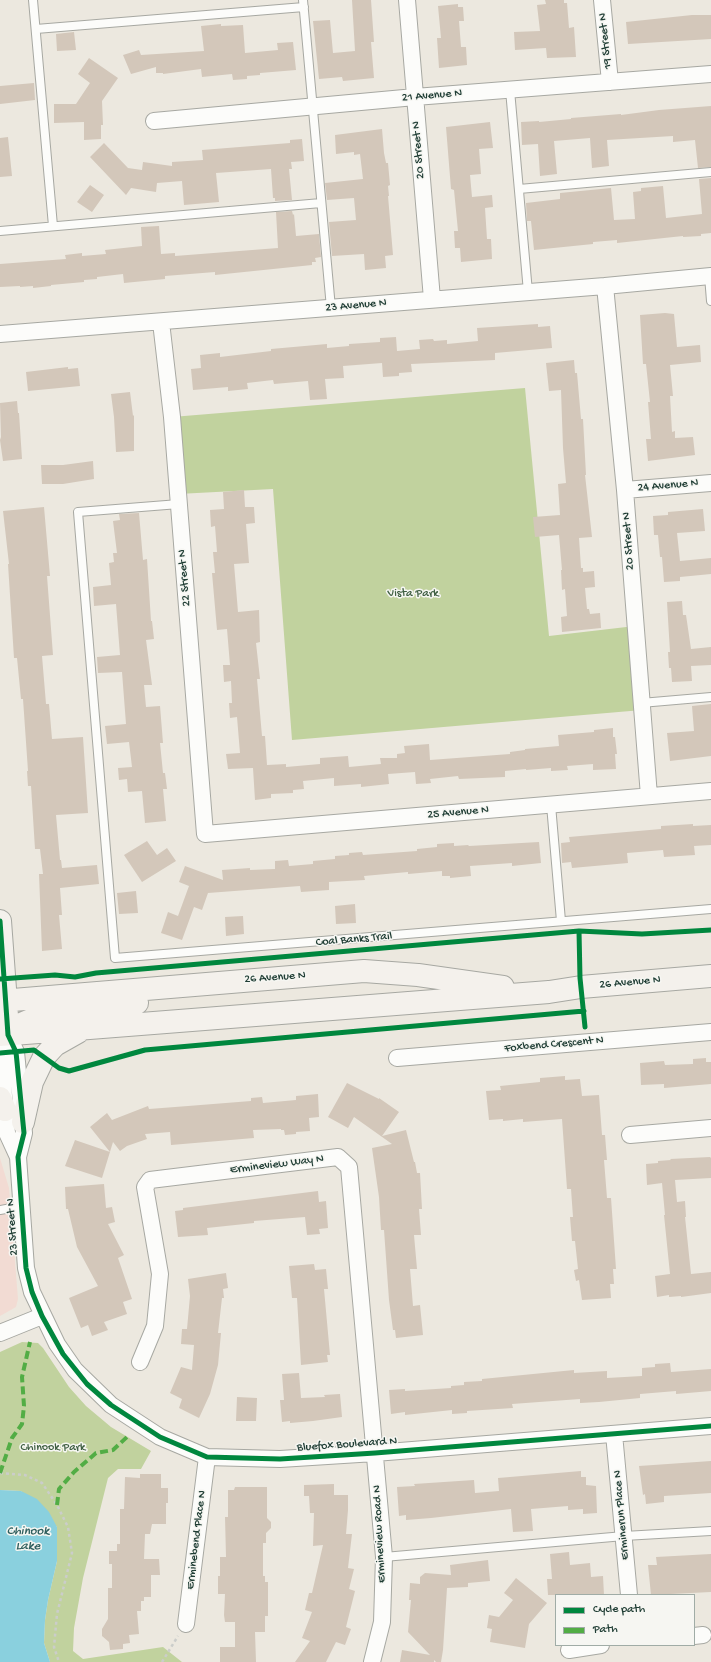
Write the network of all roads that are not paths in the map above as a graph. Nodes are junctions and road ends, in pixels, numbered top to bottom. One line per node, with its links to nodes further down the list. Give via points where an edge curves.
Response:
1 (33, 0): 5 (lane)
2 (407, 0): 9 (street, 20 Street N)
3 (602, 0): 7 (street, 19 Street N)
4 (303, 4): 5 (lane); 10 (lane)
5 (36, 29): 15 (lane)
6 (711, 74): 7 (street, 21 Avenue N)
7 (610, 82): 8 (street, 21 Avenue N)
8 (510, 90): 9 (street, 21 Avenue N); 13 (lane)
9 (415, 97): 10 (street, 21 Avenue N); 20 (street, 20 Street N)
10 (312, 107): 11 (street, 21 Avenue N); 14 (lane)
11 (154, 121)
12 (711, 172): 13 (lane)
13 (519, 188): 19 (lane)
14 (321, 203): 15 (lane); 22 (lane)
15 (53, 226): 16 (lane)
16 (0, 231)
17 (710, 276): 18 (street, 23 Avenue N); 21 (lane)
18 (605, 286): 19 (street, 23 Avenue N); 26 (street, 20 Street N)
19 (528, 292): 20 (street, 23 Avenue N)
20 (432, 299): 22 (street, 23 Avenue N)
21 (711, 301)
22 (331, 308): 23 (street, 23 Avenue N)
23 (161, 322): 24 (street, 23 Avenue N); 27 (street, 22 Street N)
24 (0, 334)
25 (711, 483): 26 (street, 24 Avenue N)
26 (625, 490): 29 (street, 20 Street N)
27 (179, 504): 33 (street, 22 Street N); 36 (lane, via 78,512 115,958)
28 (711, 697): 29 (lane)
29 (641, 703): 31 (street, 20 Street N)
30 (711, 791): 31 (street, 25 Avenue N)
31 (649, 796): 32 (street, 25 Avenue N)
32 (551, 805): 33 (street, 25 Avenue N); 36 (lane)
33 (206, 834)
34 (711, 908): 36 (lane)
35 (0, 921): 40 (main road, 23 Street N)
36 (561, 921)
37 (711, 976): 39 (main road, 26 Avenue N)
38 (246, 980): 39 (main road, 26 Avenue N, via 364,971 418,975); 40 (main road, 26 Avenue N); 43 (main road, via 202,994 42,1015)
39 (549, 992): 41 (main road, 26 Avenue N)
40 (2, 1004): 43 (main road, 23 Street N)
41 (83, 1030): 43 (main road, 26 Avenue N); 46 (main road, via 55,1045 44,1057 32,1082)
42 (711, 1032): 44 (street, Foxbend Crescent N)
43 (4, 1035): 45 (street, 23 Street N); 46 (street, 23 Street N, via 16,1052)
44 (397, 1058)
45 (2, 1104): 49 (street, 23 Street N, via 7,1133)
46 (23, 1122): 49 (street, 23 Street N, via 24,1133)
47 (711, 1128): 48 (street)
48 (630, 1135)
49 (18, 1157): 50 (street, 23 Street N)
50 (22, 1206): 51 (lane); 52 (street, 23 Street N, via 26,1268)
51 (0, 1210)
52 (42, 1316): 53 (street); 58 (street, Bluefox Boulevard N, via 75,1370 111,1406 160,1437)
53 (0, 1333)
54 (140, 1362): 57 (street, Ermineview Way N, via 155,1326 160,1274 145,1187 150,1180 338,1157 349,1167)
55 (711, 1426): 56 (street, Bluefox Boulevard N)
56 (614, 1434): 57 (street, Bluefox Boulevard N); 60 (street, Erminerun Place N)
57 (375, 1453): 58 (street, Bluefox Boulevard N, via 280,1459); 61 (street, Ermineview Road N)
58 (207, 1457): 63 (street, Erminebend Place N)
59 (711, 1531): 60 (lane)
60 (624, 1536): 61 (lane); 62 (street, Erminerun Place N)
61 (384, 1557): 66 (street, Ermineview Road N, via 382,1622)
62 (629, 1594)
63 (186, 1624)
64 (595, 1646): 65 (street)
65 (569, 1650)
66 (372, 1662)

